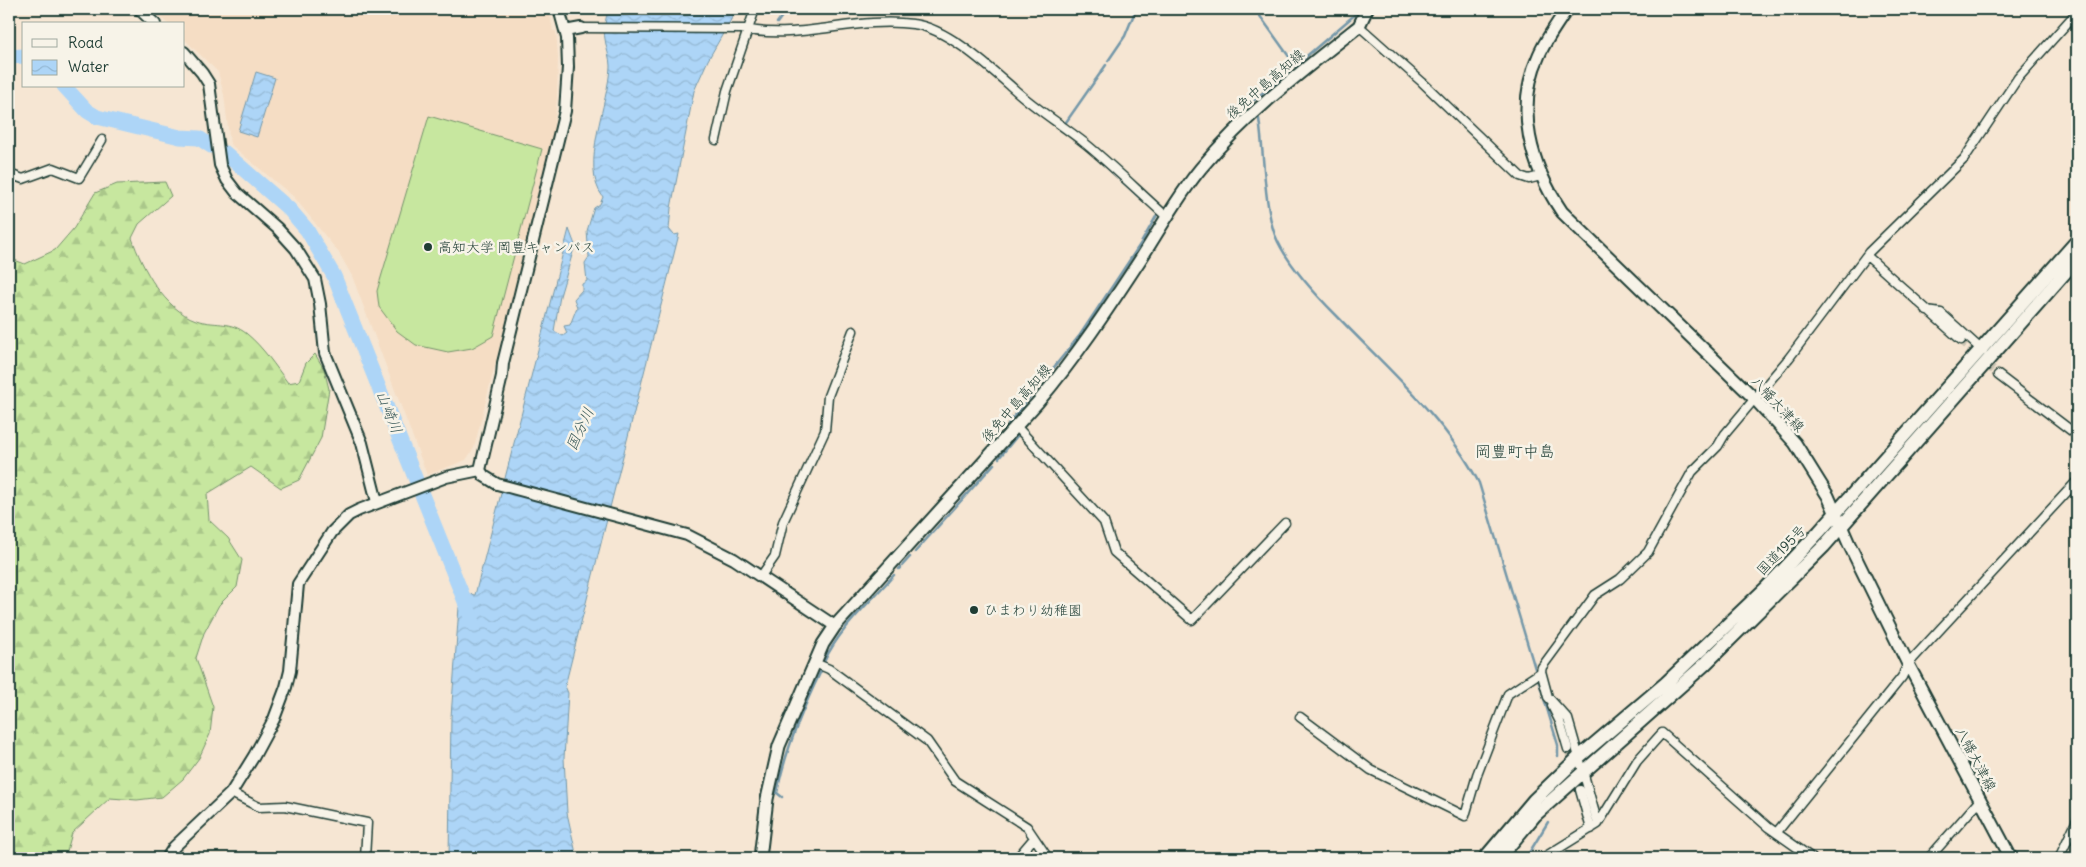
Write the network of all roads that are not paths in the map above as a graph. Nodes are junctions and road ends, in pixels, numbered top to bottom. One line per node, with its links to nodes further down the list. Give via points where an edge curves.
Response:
1 (139, 9): 7 (street)
2 (559, 9): 11 (street)
3 (755, 9): 10 (street)
4 (1367, 9): 8 (main road, 後免中島高知線)
5 (1567, 9): 16 (main road, 八幡大津線, via 1538,56 1526,107 1528,135)
6 (2077, 12): 19 (street, via 2018,78 1964,159)
7 (153, 22)
8 (1359, 26): 16 (street, via 1520,176 1529,179); 17 (main road, 後免中島高知線, via 1263,103 1231,134 1196,175)
9 (581, 28): 10 (street); 11 (street)
10 (746, 29): 14 (street); 17 (street, via 793,32 882,22 912,23 936,31 1091,148)
11 (565, 31): 29 (street, via 568,67 566,111 503,363)
12 (185, 53): 31 (street, via 209,84 220,165 227,180 296,249 315,280 325,353 362,443)
13 (102, 140): 15 (street, via 79,178 53,168 23,179)
14 (716, 140)
15 (9, 174)
16 (1541, 176): 26 (main road, 八幡大津線, via 1562,212)
17 (1167, 217): 27 (main road, 後免中島高知線, via 1099,324 1066,369)
18 (2077, 241): 24 (highway, 国道195号)
19 (1867, 256): 21 (street); 26 (street)
20 (2077, 259): 24 (highway, 国道195号)
21 (1927, 311): 23 (street); 24 (street, via 1941,313)
22 (853, 331): 35 (street, via 828,396 825,431 783,522 775,556)
23 (1960, 340)
24 (1985, 353): 32 (highway, 国道195号); 34 (highway, 国道195号)
25 (1998, 375): 28 (street)
26 (1755, 399): 32 (main road, 八幡大津線, via 1795,443); 39 (street, via 1718,446 1692,472 1648,552 1620,579 1595,595)
27 (1016, 426): 33 (street, via 1104,522 1114,552 1192,620); 36 (main road, 後免中島高知線)
28 (2077, 435)
29 (480, 470): 31 (street, via 446,477); 35 (street, via 490,480 508,486 687,534)
30 (2077, 481): 38 (street)
31 (377, 502): 46 (street, via 349,515 340,523 298,584 286,688 274,719)
32 (1836, 512): 34 (main road, 八幡大津線); 43 (highway, 国道195号, via 1710,643)
33 (1285, 523)
34 (1841, 526): 38 (main road, 八幡大津線); 44 (highway, 国道195号, via 1745,626)
35 (761, 576): 36 (street)
36 (835, 626): 37 (main road, 後免中島高知線)
37 (815, 663): 51 (street, via 829,669 909,726 926,741 955,781 1027,827); 54 (main road, 後免中島高知線, via 780,746 772,774)
38 (1908, 664): 47 (main road, 八幡大津線); 50 (street, via 1902,677)
39 (1539, 674): 40 (street); 41 (street, via 1508,694 1465,816 1371,770)
40 (1548, 698): 42 (street); 43 (street, via 1568,719)
41 (1300, 717)
42 (1568, 749)
43 (1579, 757): 44 (street); 57 (highway, 国道195号, via 1534,800)
44 (1583, 770): 49 (street); 58 (highway, 国道195号, via 1535,815)
45 (1580, 790): 49 (street)
46 (231, 793): 52 (street, via 174,847); 53 (street, via 259,807 285,806 367,823)
47 (1980, 800): 61 (street); 62 (main road, 八幡大津線)
48 (2077, 820): 63 (street)
49 (1595, 826): 50 (street, via 1637,761 1662,733); 59 (street)
50 (1777, 832): 60 (street)
51 (1034, 838): 55 (street); 56 (street)
52 (167, 858)
53 (365, 858)
54 (760, 858)
55 (1017, 858)
56 (1048, 858)
57 (1486, 858)
58 (1499, 858)
59 (1543, 858)
60 (1812, 858)
61 (1928, 858)
62 (2011, 858)
63 (2059, 858)

